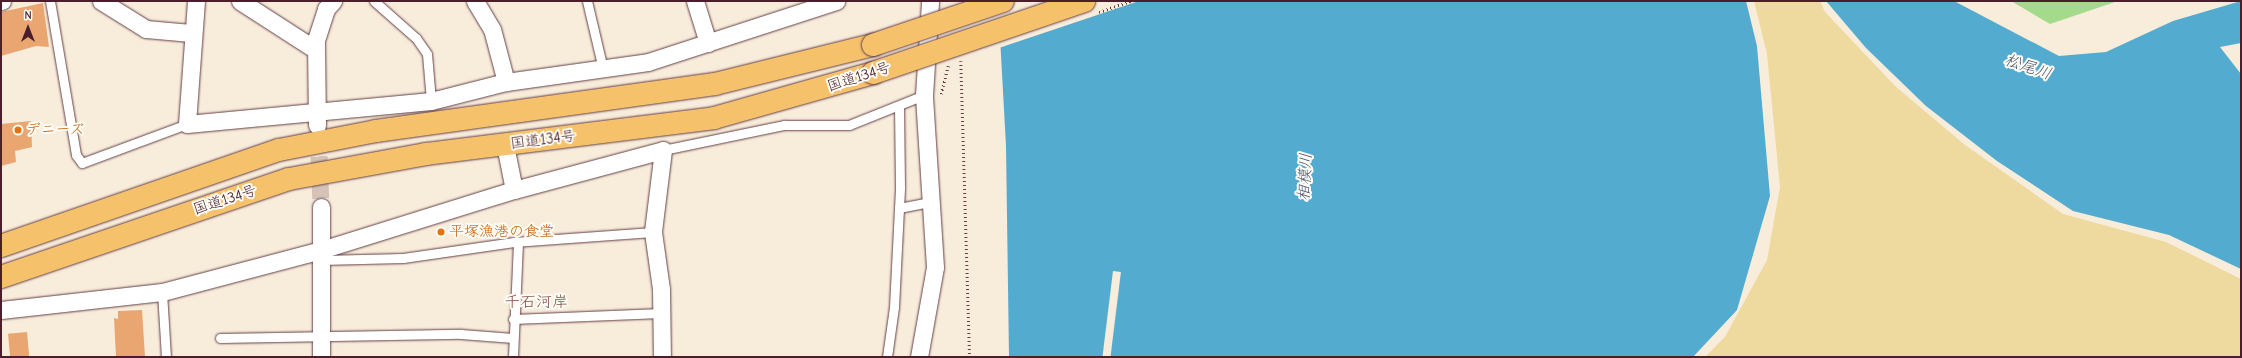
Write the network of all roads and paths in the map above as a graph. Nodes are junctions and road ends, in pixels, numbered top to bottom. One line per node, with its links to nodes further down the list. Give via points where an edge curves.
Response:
1 (50, 1): 25 (lane, via 76,155 82,163)
2 (101, 1): 15 (street, via 146,29)
3 (196, 1): 15 (street)
4 (240, 1): 17 (street)
5 (333, 1): 17 (street, via 326,9)
6 (374, 1): 22 (lane, via 416,38 427,54)
7 (587, 1): 19 (lane)
8 (696, 1): 16 (street)
9 (836, 1): 14 (street)
10 (930, 1): 21 (street)
11 (1003, 1): 34 (highway, 国道134号, bridge, via 873,45 715,84 376,131 279,150)
12 (1084, 1): 26 (highway, 国道134号, bridge, via 873,72 714,118)
13 (479, 2): 20 (street, via 492,29)
14 (804, 6): 16 (street)
15 (191, 33): 25 (street)
16 (708, 43): 19 (street, via 648,62)
17 (316, 50): 24 (street)
18 (961, 55): 50 (path, via 965,98)
19 (602, 69): 20 (street)
20 (506, 82): 22 (street)
21 (924, 95): 23 (lane); 29 (street)
22 (431, 101): 24 (street)
23 (898, 108): 27 (lane, via 849,125 784,125); 31 (lane)
24 (317, 117): 25 (street)
25 (187, 124)
26 (505, 145): 28 (street); 36 (highway, 国道134号, via 426,154 289,179)
27 (663, 150): 28 (street); 32 (street)
28 (514, 190): 35 (street)
29 (931, 202): 31 (lane); 49 (street, via 935,267)
30 (321, 207): 35 (street)
31 (899, 208): 48 (lane, via 894,307)
32 (653, 232): 33 (lane); 39 (street)
33 (518, 242): 35 (lane, via 403,258); 40 (lane)
34 (1, 246)
35 (321, 255): 37 (street); 41 (street)
36 (1, 277)
37 (162, 292): 38 (street); 44 (lane)
38 (1, 310)
39 (661, 313): 40 (lane); 47 (street)
40 (513, 319): 43 (lane)
41 (322, 334): 42 (lane); 43 (lane); 45 (street)
42 (220, 338)
43 (513, 338): 46 (lane)
44 (166, 357)
45 (321, 357)
46 (513, 357)
47 (662, 357)
48 (887, 357)
49 (919, 357)
50 (970, 357)

